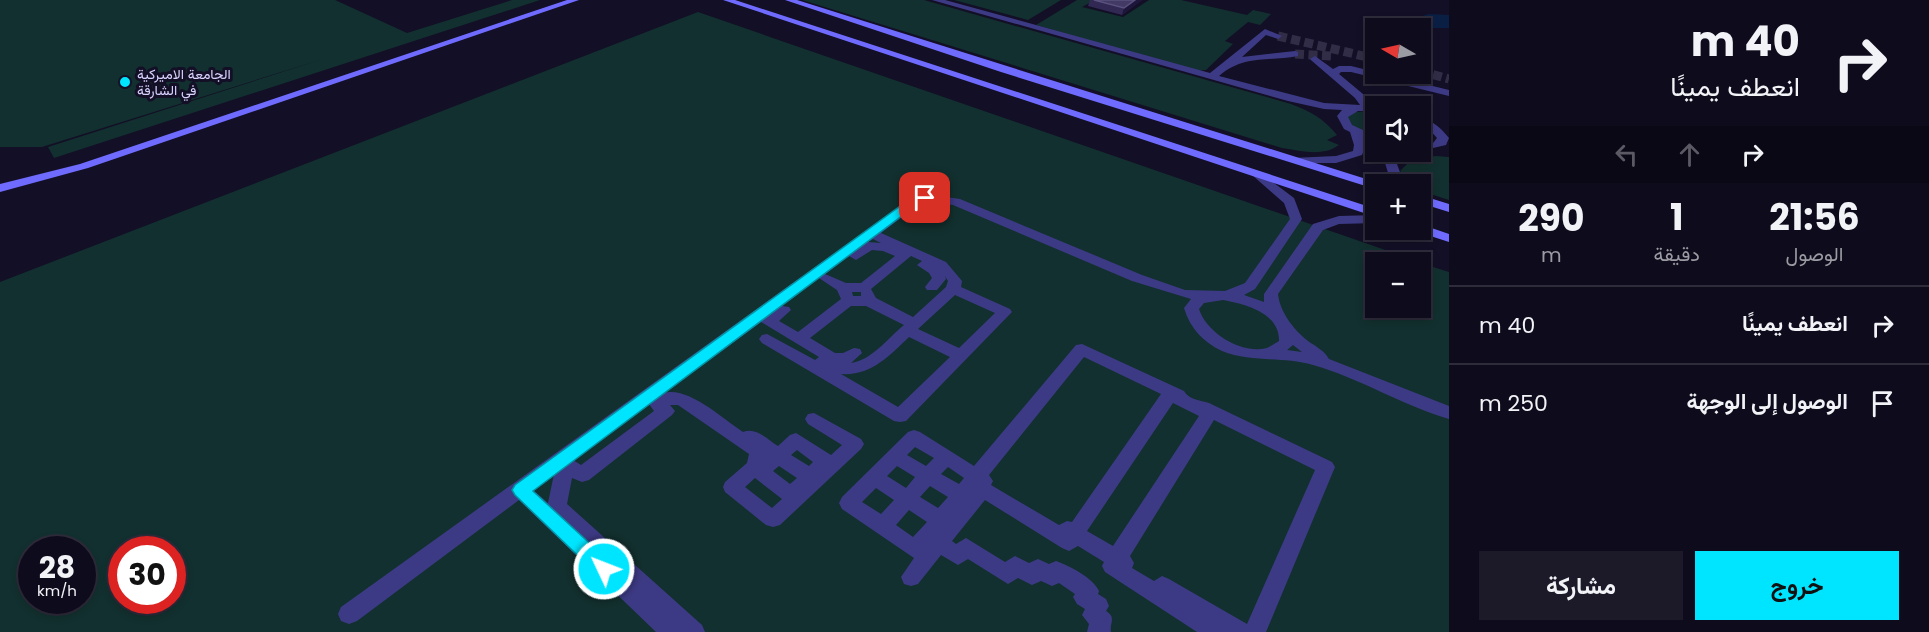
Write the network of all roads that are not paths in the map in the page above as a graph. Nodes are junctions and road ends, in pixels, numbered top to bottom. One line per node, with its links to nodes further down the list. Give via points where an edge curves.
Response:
1 (555, 0): 30 (street, via 78,158)
2 (575, 0): 32 (street, via 84,166)
3 (727, 0): 13 (street)
4 (789, 0): 12 (street)
5 (936, 0): 15 (street)
6 (1278, 36): 8 (street, via 1265,32)
7 (1285, 45): 8 (street)
8 (1248, 47): 11 (street)
9 (1295, 54): 11 (street)
10 (1315, 59): 14 (street)
11 (1228, 63): 15 (street)
12 (1004, 70): 13 (street, via 963,65 953,69); 28 (street)
13 (954, 74): 29 (street)
14 (1333, 74): 16 (street, via 1339,69 1351,69); 18 (street, via 1362,98)
15 (1212, 77): 17 (street)
16 (1449, 93)
17 (1292, 99): 19 (street, via 1324,106); 21 (street)
18 (1365, 106)
19 (1365, 108)
20 (1365, 108): 21 (street, via 1347,111 1342,116)
21 (1344, 122): 23 (street)
22 (1442, 129): 25 (street, via 1442,143)
23 (1355, 131): 24 (street); 28 (street, via 1360,145 1353,156)
24 (1365, 136)
25 (1431, 146)
26 (1431, 149): 27 (street)
27 (1449, 150)
28 (1296, 160): 31 (street)
29 (1258, 175): 33 (street); 45 (street, via 1290,201 1296,219 1250,286)
30 (0, 178)
31 (1365, 182)
32 (0, 188)
33 (1365, 209)
34 (1365, 219): 48 (street, via 1341,219 1318,227 1271,294 1272,306)
35 (1431, 232): 37 (street)
36 (871, 233): 40 (street, via 914,202 939,198 972,207); 42 (street, via 940,266 955,281); 46 (street)
37 (1449, 238)
38 (905, 255): 39 (street, via 869,246); 41 (street, via 934,270 939,279); 43 (street)
39 (826, 278): 44 (street); 51 (street, via 768,321)
40 (1137, 278): 45 (street, via 1184,294); 47 (street, via 1178,301)
41 (932, 287)
42 (953, 289): 49 (street); 54 (street, via 1005,312)
43 (867, 294): 44 (street); 49 (street)
44 (846, 295): 51 (street)
45 (1216, 296): 47 (street, via 1199,299 1193,305); 48 (street, via 1257,304)
46 (752, 321): 49 (street, via 830,367 845,370 872,362); 56 (street)
47 (1194, 322): 53 (street, via 1203,332 1231,348)
48 (1285, 326): 53 (street, via 1287,343); 55 (street, via 1317,356)
49 (911, 327): 54 (street)
50 (767, 339): 54 (street, via 900,416)
51 (799, 339): 52 (street, via 832,358 846,359)
52 (854, 353)
53 (1264, 354): 55 (street, via 1314,359)
54 (961, 357)
55 (1348, 371): 57 (street)
56 (670, 381): 59 (street); 65 (street)
57 (1449, 413)
58 (814, 419): 76 (street, via 855,444 773,519 732,487 756,466 758,451 682,399 669,398 657,404 666,411 582,475 568,466 561,477 557,507)
59 (778, 455): 59 (street, via 796,440 826,461 791,495 760,472)
60 (894, 456): 61 (street, via 914,437); 62 (street); 64 (street)
61 (946, 457): 62 (street); 63 (street)
62 (926, 476): 66 (street); 67 (street)
63 (977, 476): 66 (street); 70 (street); 80 (street, via 1082,349 1326,467)
64 (874, 477): 67 (street); 69 (street, via 849,503)
65 (521, 490): 74 (street); 75 (street)
66 (961, 495): 68 (street)
67 (906, 498): 68 (street); 69 (street)
68 (940, 520): 69 (street, via 915,549)
69 (882, 526)
70 (1075, 534): 71 (street, via 1069,542 983,489); 72 (street); 72 (street, via 1170,394 1209,414)
71 (939, 543): 73 (street); 77 (street, via 958,556 966,547 1008,575 1015,565 1032,576 1038,568 1052,577 1056,570 1089,591 1084,597 1098,606 1093,615 1103,621 1097,630)
72 (1117, 559): 78 (street, via 1112,566); 79 (street)
73 (911, 577)
74 (349, 614)
75 (671, 632)
76 (694, 632)
77 (1100, 632)
78 (1216, 632)
79 (1240, 632)
80 (1255, 632)

